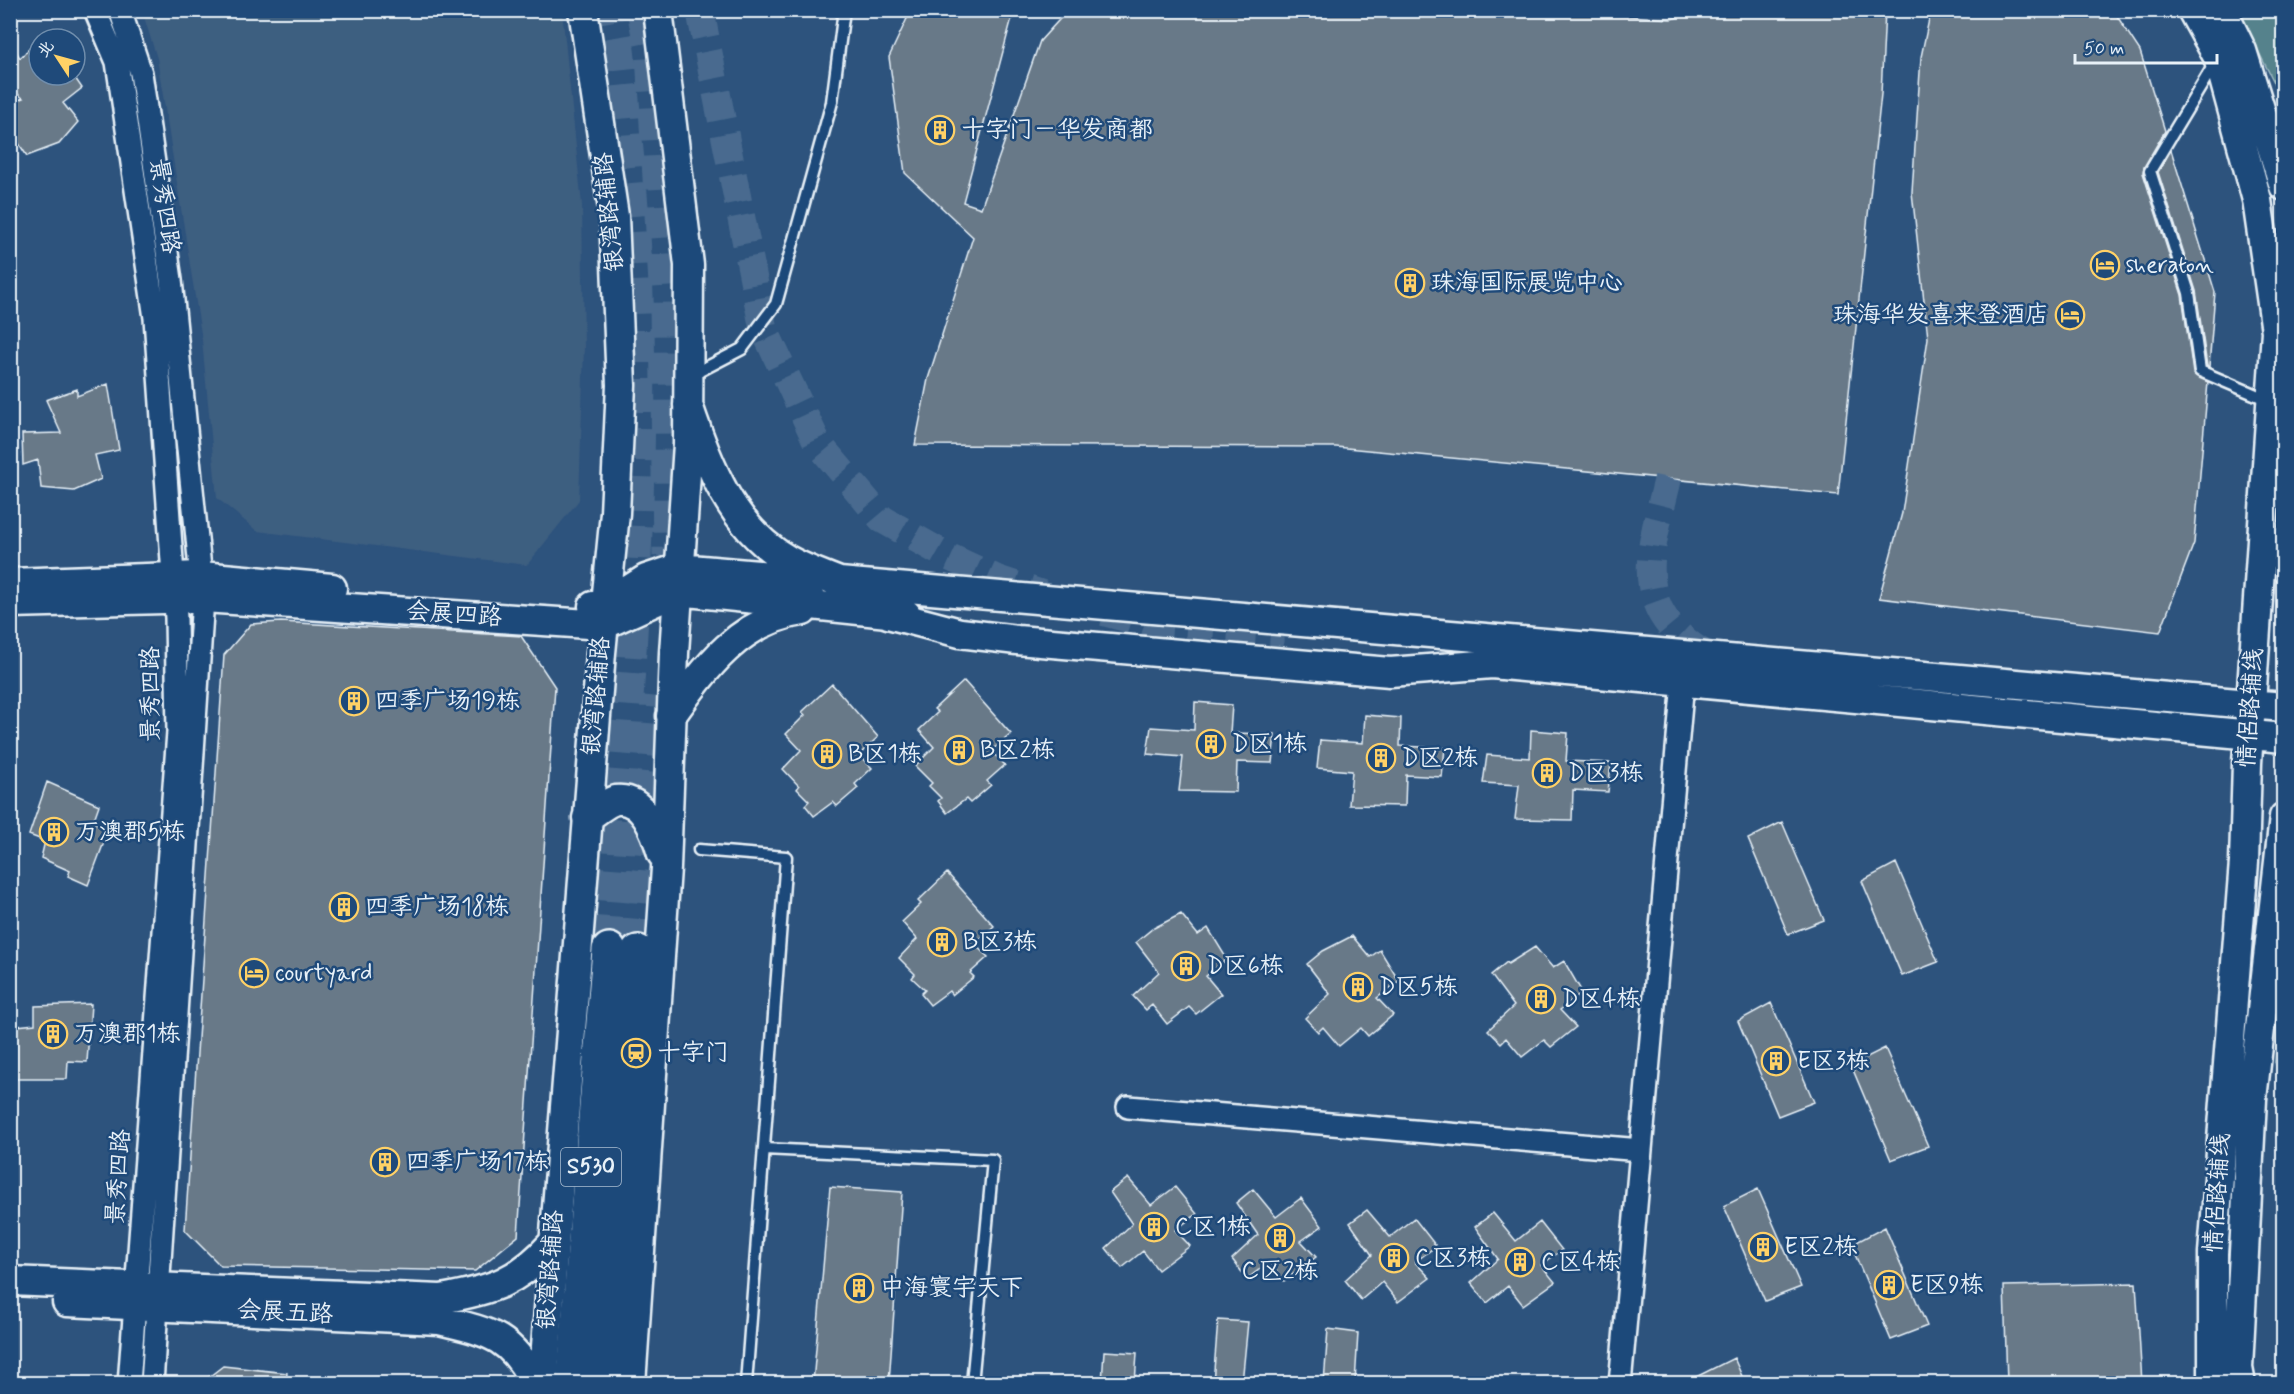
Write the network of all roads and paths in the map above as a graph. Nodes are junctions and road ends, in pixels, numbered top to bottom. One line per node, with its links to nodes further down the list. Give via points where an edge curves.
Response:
1 (95, 10): 17 (street, 景秀四路, via 117,62 155,318)
2 (120, 10): 16 (street, 景秀四路, via 141,73 171,280)
3 (583, 10): 21 (main road, 银湾路辅路, via 614,216 621,385 615,513)
4 (658, 10): 10 (main road, via 689,266)
5 (844, 10): 10 (lane, via 832,102 777,304 742,349)
6 (2192, 10): 8 (main road, 情侣路辅线)
7 (2222, 10): 9 (main road, via 2242,51)
8 (2218, 57): 11 (main road, 情侣路辅线, via 2257,200 2276,331); 11 (lane, via 2150,171 2189,292 2200,371)
9 (2283, 186)
10 (687, 377): 12 (main road)
11 (2271, 401): 24 (main road, 情侣路辅线)
12 (688, 405): 13 (main road); 14 (main road, via 714,477 744,520 787,560)
13 (679, 579): 14 (main road); 19 (main road); 21 (main road, via 646,579); 26 (main road)
14 (839, 582): 24 (main road)
15 (10, 583): 17 (main road, 会展四路)
16 (202, 587): 17 (main road, 会展四路); 21 (main road, 会展四路, via 556,608); 38 (street, 景秀四路)
17 (173, 588): 18 (main road, 会展四路); 38 (street, 景秀四路, via 178,732)
18 (10, 603)
19 (827, 608): 20 (main road); 26 (main road, via 787,613 756,624 699,677)
20 (888, 614): 22 (main road); 23 (main road, via 988,638 1378,671 1492,664)
21 (604, 615): 30 (main road, 银湾路辅路)
22 (998, 624)
23 (1683, 682): 27 (main road); 35 (street)
24 (2251, 703): 25 (main road); 27 (main road, 情侣路辅线)
25 (2283, 706)
26 (671, 716): 32 (main road)
27 (2249, 735): 28 (main road); 50 (main road, 情侣路辅线, via 2244,862 2213,1253)
28 (2283, 738)
29 (2283, 817): 51 (main road, 情侣路辅线, via 2252,1099 2238,1368)
30 (587, 818): 32 (main road, via 614,800 629,801 645,815 653,829); 36 (main road, 银湾路辅路)
31 (699, 850): 34 (lane, via 786,857)
32 (666, 868): 46 (main road)
33 (1128, 1107): 35 (street)
34 (764, 1149): 47 (lane); 48 (lane, via 993,1160)
35 (1641, 1150): 49 (street)
36 (553, 1243): 38 (main road, 会展五路, via 513,1279 487,1291 441,1299); 43 (main road, 银湾路辅路)
37 (10, 1281): 38 (main road, 会展五路)
38 (147, 1295): 39 (main road, 会展五路); 40 (street, 景秀四路); 41 (street, 景秀四路); 42 (main road, 会展五路, via 439,1320 478,1329 502,1340 523,1359)
39 (10, 1299)
40 (129, 1383)
41 (152, 1383)
42 (535, 1383)
43 (543, 1383)
44 (573, 1383): 45 (highway, S530, via 624,951)
45 (604, 1383)
46 (631, 1383)
47 (746, 1383)
48 (972, 1383)
49 (1620, 1383)
50 (2213, 1383)
51 (2241, 1383)

